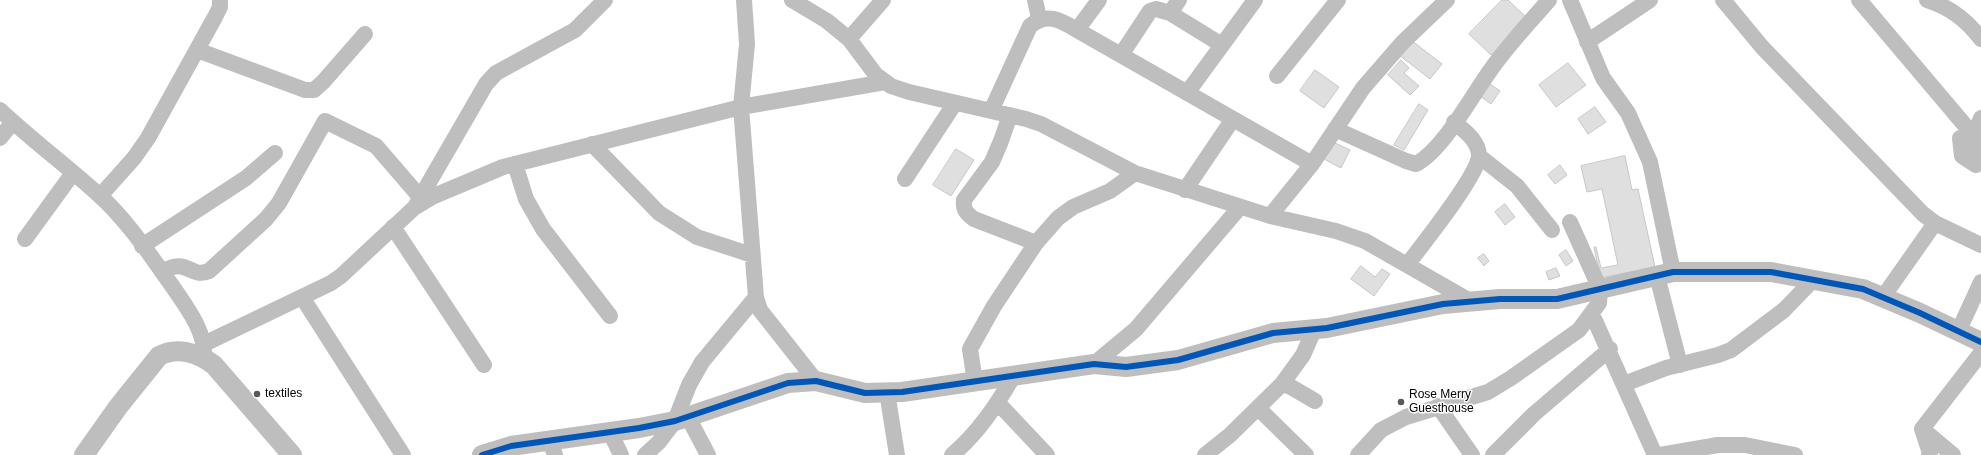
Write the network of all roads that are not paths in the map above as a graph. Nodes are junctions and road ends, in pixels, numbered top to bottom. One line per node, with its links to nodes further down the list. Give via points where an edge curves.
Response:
1 (220, 0): 27 (street, via 215,17)
2 (744, 0): 33 (street, via 747,44)
3 (792, 0): 23 (street, via 827,21)
4 (883, 0): 23 (street)
5 (1035, 0): 20 (street)
6 (1099, 0): 21 (street)
7 (1179, 0): 19 (street)
8 (1255, 0): 26 (street)
9 (1338, 0): 29 (street)
10 (1447, 0): 41 (street, via 1403,42 1374,75)
11 (1549, 0): 40 (street, via 1492,68)
12 (1570, 0): 25 (street)
13 (1650, 0): 25 (street)
14 (1723, 0): 59 (street, via 1750,34 1914,206)
15 (1860, 0): 42 (street)
16 (1927, 0): 18 (street)
17 (596, 3): 55 (street, via 576,30 496,73 486,84)
18 (1956, 5): 24 (street)
19 (1170, 13): 26 (street); 28 (street, via 1156,9 1150,12)
20 (1039, 18): 21 (street, via 1051,18); 35 (street, via 1030,26)
21 (1077, 30): 28 (street)
22 (365, 34): 27 (street, via 314,90 305,90)
23 (849, 39): 30 (street, via 876,75)
24 (1981, 39)
25 (1587, 42): 69 (street, via 1603,78 1628,113 1650,162)
26 (1222, 45): 31 (street)
27 (197, 50): 54 (street, via 148,138)
28 (1120, 55): 31 (street)
29 (1277, 76)
30 (885, 82): 32 (street, via 909,92); 33 (street)
31 (1187, 93): 38 (street)
32 (956, 103): 35 (street); 52 (street)
33 (741, 107): 44 (street); 66 (street)
34 (0, 110): 39 (street)
35 (991, 111): 36 (street)
36 (1010, 115): 51 (street, via 1041,124); 63 (street, via 992,162 964,200 963,206 965,212 974,219)
37 (1981, 118): 42 (street)
38 (1233, 119): 48 (street); 53 (street)
39 (13, 122): 43 (street); 50 (street)
40 (1454, 122): 41 (street, via 1424,159 1416,164); 46 (street, via 1476,144)
41 (1334, 129): 48 (street)
42 (1967, 137): 49 (street)
43 (0, 138)
44 (592, 144): 47 (street); 66 (street, via 659,213 697,237)
45 (275, 153): 65 (street, via 246,178)
46 (1479, 156): 61 (street, via 1517,186); 67 (street, via 1476,168 1455,201)
47 (515, 164): 55 (street); 78 (street, via 526,199 543,228)
48 (1312, 164): 57 (street)
49 (1977, 166)
50 (73, 173): 54 (street); 62 (street)
51 (1135, 173): 53 (street); 63 (street, via 1110,191 1073,207 1058,218)
52 (905, 179)
53 (1185, 190): 56 (street)
54 (100, 196): 65 (street)
55 (417, 202): 60 (street); 68 (street, via 376,146 325,121 279,203 266,219 210,271 202,274 186,266 178,266)
56 (1240, 206): 57 (street); 85 (street, via 1136,329)
57 (1270, 216): 67 (street, via 1336,231 1365,241)
58 (1570, 222): 72 (street)
59 (1935, 223): 64 (street); 75 (street)
60 (394, 227): 73 (street, via 341,276); 87 (street)
61 (1552, 230)
62 (25, 239)
63 (1036, 243): 90 (street, via 994,306 970,349)
64 (1981, 245)
65 (142, 246): 68 (street)
66 (752, 256): 74 (street)
67 (1407, 265): 76 (street)
68 (162, 272): 83 (street, via 186,306)
69 (1665, 274): 70 (street, via 1770,272); 72 (street); 86 (street)
70 (1813, 280): 75 (street, via 1863,289); 86 (street, via 1784,310 1731,350)
71 (1981, 282): 80 (street)
72 (1600, 289): 76 (street, via 1557,299); 77 (street, via 1599,303)
73 (302, 297): 83 (street); 104 (street)
74 (756, 297): 89 (street, via 760,310); 98 (street, via 699,367 689,385)
75 (1882, 297): 80 (street)
76 (1470, 301): 79 (street)
77 (1592, 314): 82 (street); 96 (street, via 1579,330 1494,389 1466,400)
78 (610, 316)
79 (1314, 330): 85 (street, via 1273,333 1178,360 1126,367); 91 (street, via 1303,355)
80 (1958, 332): 81 (street)
81 (1981, 342)
82 (1610, 350): 92 (street); 116 (street, via 1534,414)
83 (204, 351): 102 (street, via 168,351 159,356); 103 (street)
84 (1981, 353): 99 (street)
85 (1094, 364): 88 (street)
86 (1680, 364): 92 (street)
87 (484, 365)
88 (1013, 377): 90 (street); 95 (street)
89 (816, 381): 93 (street, via 865,393); 98 (street, via 788,383)
90 (974, 382): 93 (street)
91 (1282, 384): 94 (street); 97 (street)
92 (1624, 384): 117 (street)
93 (887, 392): 109 (street)
94 (1314, 401)
95 (998, 404): 110 (street, via 966,443); 111 (street)
96 (1438, 406): 114 (street, via 1406,417 1381,430); 115 (street)
97 (1258, 408): 112 (street); 113 (street)
98 (682, 419): 100 (street); 107 (street); 108 (street)
99 (1922, 429): 120 (street); 121 (street)
100 (610, 432): 101 (street); 106 (street)
101 (552, 448): 105 (street, via 511,446)
102 (84, 455)
103 (292, 455)
104 (403, 455)
105 (482, 455)
106 (621, 455)
107 (645, 455)
108 (708, 455)
109 (897, 455)
110 (952, 455)
111 (1047, 455)
112 (1205, 455)
113 (1306, 455)
114 (1358, 455)
115 (1472, 455)
116 (1494, 455)
117 (1655, 455)
118 (1660, 455): 119 (street, via 1718,445 1745,445)
119 (1794, 455)
120 (1929, 455)
121 (1953, 455)

